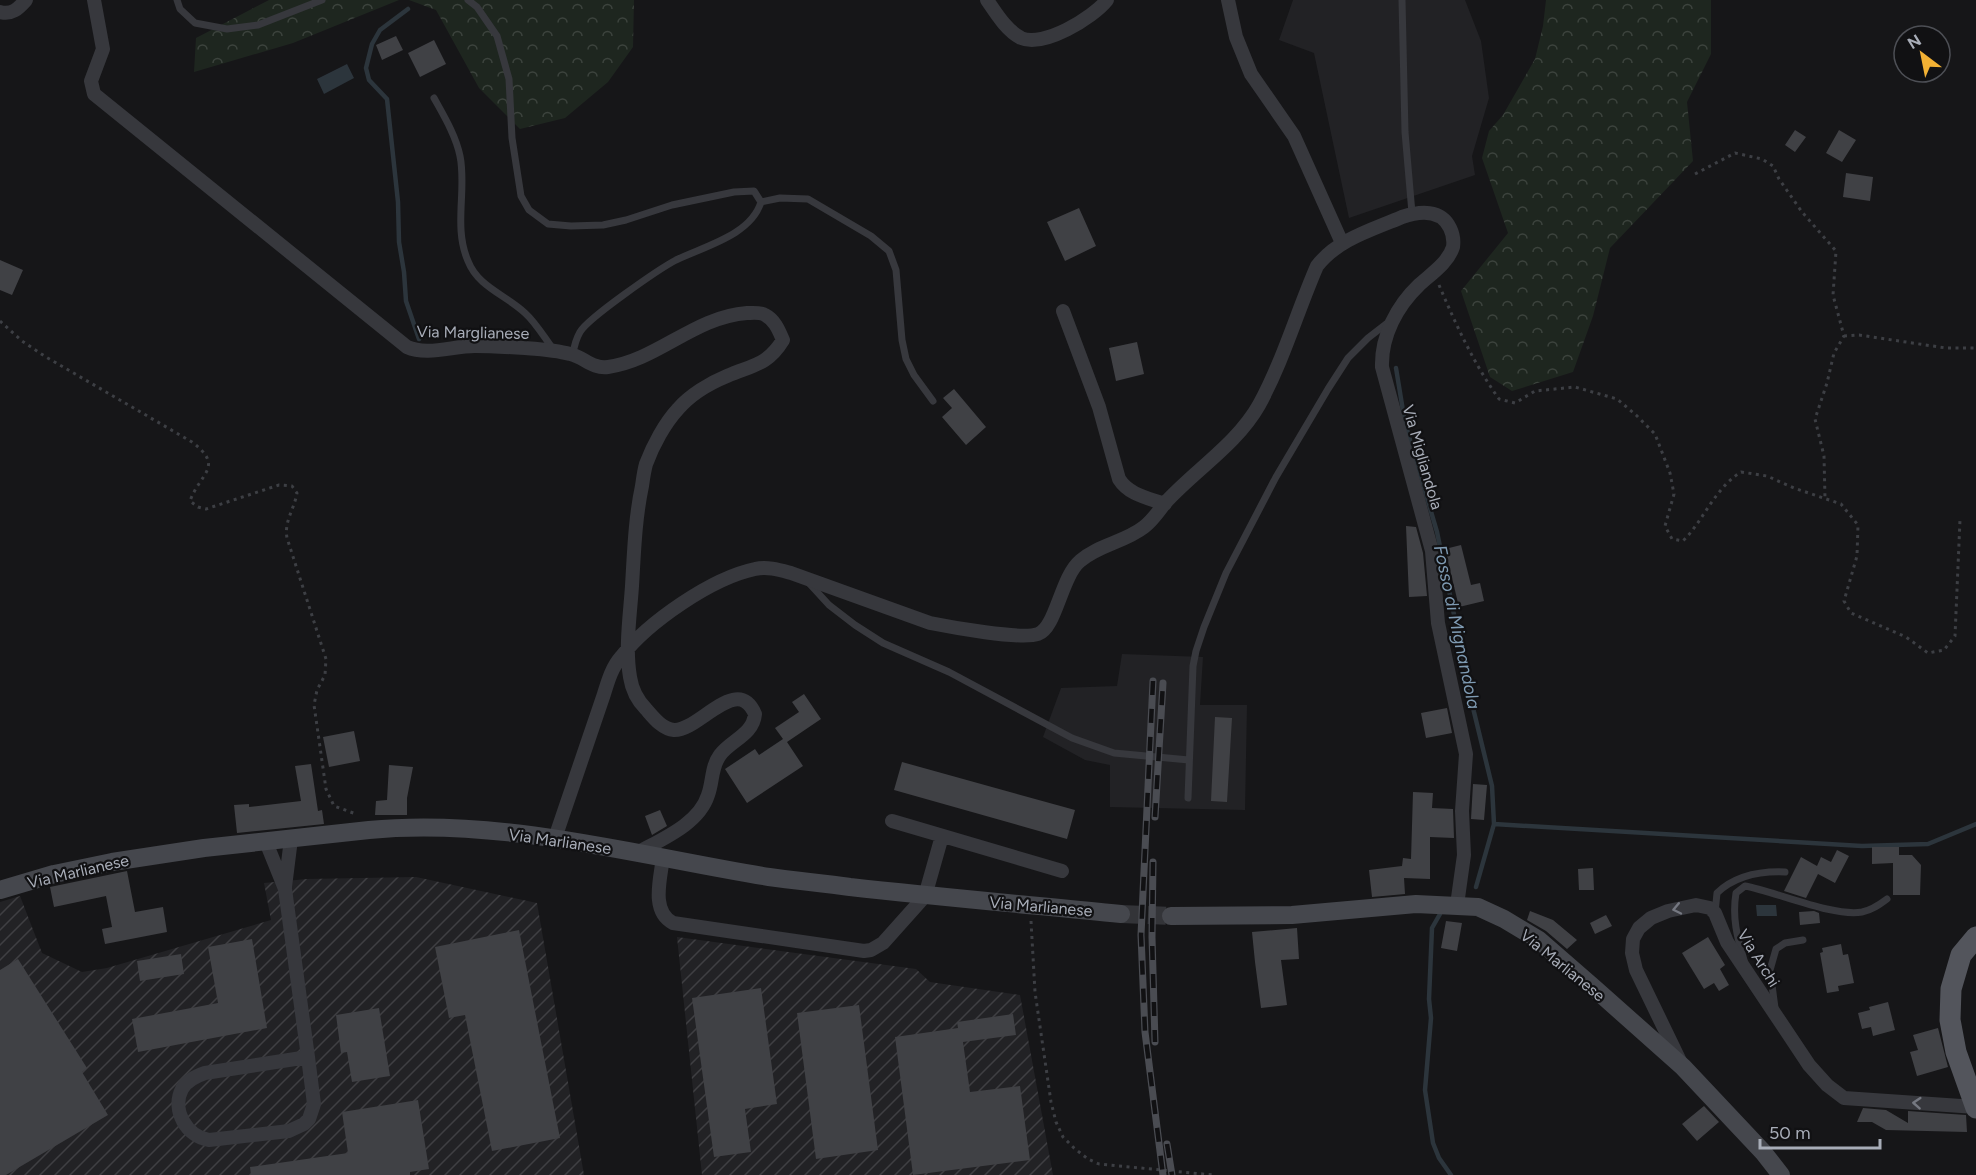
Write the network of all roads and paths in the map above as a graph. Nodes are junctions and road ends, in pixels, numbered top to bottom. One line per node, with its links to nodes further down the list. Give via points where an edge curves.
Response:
1 (26, 0): 10 (street, via 15,11)
2 (94, 0): 22 (street, Via Marglianese, via 103,49 91,81 94,94 399,342 417,350 474,346)
3 (177, 0): 4 (lane, via 180,9 195,23 227,29 258,25)
4 (322, 0)
5 (468, 0): 13 (lane, via 497,36 509,79 512,138 521,196 529,210 548,224 603,225 734,192 754,190)
6 (987, 0): 7 (street, via 1013,32 1033,40 1077,24)
7 (1107, 0)
8 (1228, 0): 15 (street, via 1247,65 1294,136)
9 (1402, 0): 14 (lane, via 1405,132)
10 (0, 12)
11 (434, 98): 22 (lane, via 460,158 461,226 468,263 478,278 525,313)
12 (1695, 174): 20 (path, via 1735,153 1762,159 1773,166 1802,212 1836,251 1833,295)
13 (761, 202): 23 (lane, via 748,224 674,261 592,318 580,331); 24 (lane, via 808,199 889,251 896,270 906,358)
14 (1412, 213): 15 (street); 16 (street, Via Migliandola, via 1437,214 1445,219 1454,237 1447,258)
15 (1342, 243): 26 (street, via 1317,266 1257,407 1242,428)
16 (1433, 273): 18 (street, Via Migliandola, via 1412,292); 25 (path, via 1457,327 1499,399 1515,403 1535,391 1575,387 1617,399 1655,434 1674,494 1665,526 1672,539 1683,541 1694,531 1705,510 1741,472 1767,476)
17 (1063, 311): 26 (street, via 1099,407 1119,479 1129,490)
18 (1393, 319): 30 (lane, via 1368,338 1340,369 1276,477 1226,573 1196,651); 47 (street, Via Migliandola, via 1381,356 1382,367 1432,551 1438,623 1466,754 1464,855)
19 (0, 321): 33 (path, via 45,357 204,451 209,462 207,474 190,501 198,507 221,505 279,485 292,486 297,494 285,529 326,659 325,675 314,705 326,789 334,806 356,814)
20 (1844, 336): 21 (path); 25 (path, via 1834,353 1815,419 1824,456)
21 (1976, 348)
22 (555, 352): 23 (street, Via Marglianese)
23 (573, 354): 29 (street, Via Marglianese, via 592,365 610,367 730,314 765,314 777,326 783,340 775,354 698,392 665,426 646,465 639,500)
24 (933, 400)
25 (1825, 498): 27 (path, via 1841,504 1858,525 1857,556 1844,601 1851,613 1906,637 1928,653 1944,650 1955,636)
26 (1165, 504): 28 (street, via 1142,529 1079,561 1046,629 1033,636 930,623)
27 (1960, 520)
28 (804, 577): 29 (street, via 757,568 731,577 677,607); 30 (lane, via 829,605 883,643 949,672 1072,738 1114,753)
29 (628, 649): 35 (street, via 611,674); 38 (street, Via Marglianese, via 634,693 667,728 679,729 734,700 748,703 755,714 752,727 720,755 708,796 695,816)
30 (1189, 760): 31 (lane)
31 (1188, 798)
32 (892, 820): 34 (street)
33 (369, 830): 35 (street, Via Marlianese, via 441,827); 36 (street, Via Marlianese)
34 (942, 836): 40 (street); 44 (street)
35 (555, 838): 38 (street, Via Marlianese)
36 (291, 839): 37 (street, Via Marlianese); 42 (street)
37 (266, 842): 42 (street); 43 (street, Via Marlianese, via 103,863)
38 (638, 853): 39 (street, Via Marlianese)
39 (663, 858): 44 (street, Via Marlianese, via 772,877); 44 (street, via 659,901 665,917 673,923 859,951 883,944)
40 (1062, 872)
41 (1785, 872): 48 (lane, via 1759,873 1731,882 1717,893)
42 (285, 889): 55 (street)
43 (2, 890)
44 (925, 896): 46 (street, Via Marlianese)
45 (1887, 899): 53 (lane, via 1860,913 1827,909 1745,886 1736,893 1734,908 1736,932)
46 (1030, 905): 49 (street, Via Marlianese); 58 (path, via 1038,1023 1051,1102 1063,1137 1099,1164)
47 (1458, 905): 50 (street, Via Marlianese, via 1416,904 1292,915); 56 (street, Via Marlianese, via 1504,919 1539,940)
48 (1715, 913): 53 (street, Via Archi, via 1727,942); 56 (street, one-way to 56, via 1696,905 1668,911 1651,918 1633,939 1636,970)
49 (1121, 914)
50 (1171, 916)
51 (1976, 937): 57 (main road, via 1961,955 1951,989 1950,1020 1956,1052)
52 (1803, 940): 54 (lane, via 1776,949 1770,970)
53 (1748, 974): 54 (street, Via Archi)
54 (1776, 1014): 57 (street, Via Archi, one-way to 54, via 1844,1098 1809,1065)
55 (308, 1058): 55 (street, via 197,1075 187,1082 179,1098 185,1126 192,1134 209,1140 289,1131 304,1124 314,1104)
56 (1683, 1067): 59 (street, Via Marlianese)
57 (1976, 1108)
58 (1213, 1175)
59 (1781, 1175)

